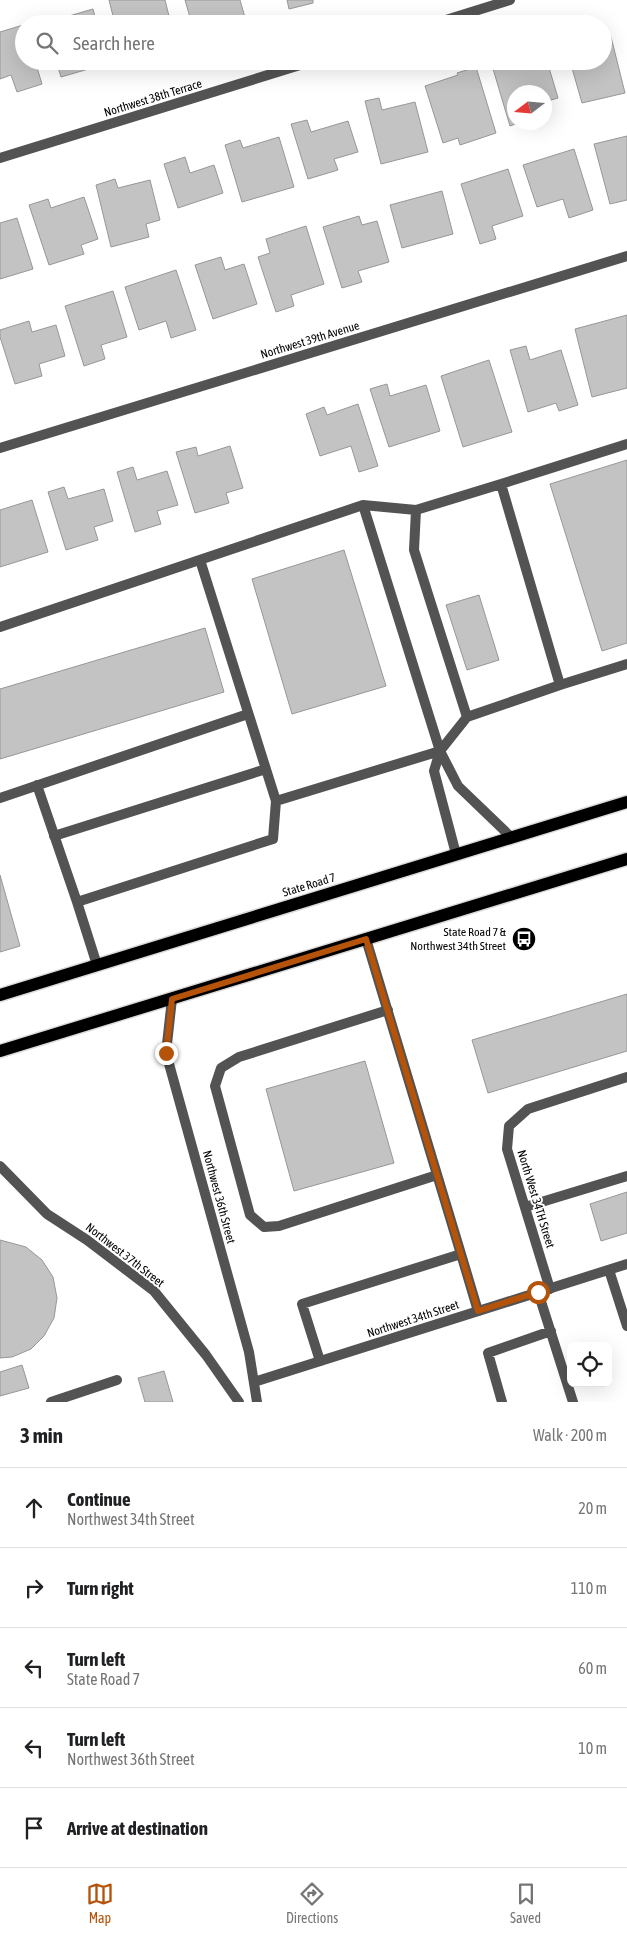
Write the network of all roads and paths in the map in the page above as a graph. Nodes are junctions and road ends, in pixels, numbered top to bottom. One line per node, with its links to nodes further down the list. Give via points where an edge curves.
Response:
1 (510, 0): 2 (street)
2 (462, 15)
3 (283, 70): 4 (street, Northwest 38th Terrace)
4 (0, 158)
5 (627, 256): 7 (street, Northwest 39th Avenue)
6 (627, 444): 8 (street)
7 (0, 448)
8 (500, 484): 10 (street); 14 (street)
9 (363, 505): 10 (street); 11 (street); 17 (street)
10 (416, 510): 16 (street, via 414,550)
11 (200, 560): 12 (street); 15 (street)
12 (0, 627)
13 (627, 664): 14 (street)
14 (560, 685): 16 (street)
15 (248, 714): 18 (street); 19 (street)
16 (467, 716): 17 (street)
17 (440, 751): 21 (street); 24 (street, via 458,786); 25 (street, via 434,771)
18 (266, 769): 21 (street); 23 (street)
19 (37, 785): 20 (street); 23 (street)
20 (0, 798)
21 (276, 801): 27 (street, via 273,840)
22 (627, 802): 24 (main road, State Road 7)
23 (54, 836): 27 (street)
24 (511, 838): 25 (main road, State Road 7)
25 (456, 854): 29 (main road, State Road 7)
26 (627, 859): 28 (main road)
27 (76, 902): 29 (street)
28 (366, 939): 31 (main road); 32 (street)
29 (97, 965): 30 (main road, State Road 7)
30 (0, 995)
31 (172, 999): 33 (main road); 49 (street, Northwest 36th Street, via 166,1053 249,1352)
32 (388, 1010): 36 (street); 36 (street, via 239,1057 221,1068 215,1086 250,1215 264,1227 279,1226)
33 (0, 1051)
34 (627, 1077): 38 (street, North West 34TH Street, via 528,1108 508,1126 508,1148)
35 (0, 1166): 52 (street, Northwest 37th Street, via 47,1214 88,1240 154,1291)
36 (438, 1175): 39 (street)
37 (627, 1176): 38 (street)
38 (525, 1207): 42 (street, North West 34TH Street)
39 (461, 1254): 44 (street); 47 (street, via 302,1304)
40 (627, 1264): 41 (street, Northwest 34th Street)
41 (609, 1270): 42 (street, Northwest 34th Street); 45 (street)
42 (550, 1289): 43 (street, Northwest 34th Street)
43 (538, 1292): 44 (street, Northwest 34th Street); 46 (street)
44 (478, 1311): 47 (street, Northwest 34th Street)
45 (627, 1326)
46 (551, 1331): 54 (street, via 488,1353); 55 (street)
47 (320, 1361): 49 (street, Northwest 34th Street)
48 (117, 1380): 50 (street)
49 (254, 1382): 53 (street, Northwest 36th Street)
50 (68, 1399): 51 (street)
51 (51, 1402)
52 (239, 1402)
53 (257, 1402)
54 (502, 1402)
55 (573, 1402)

